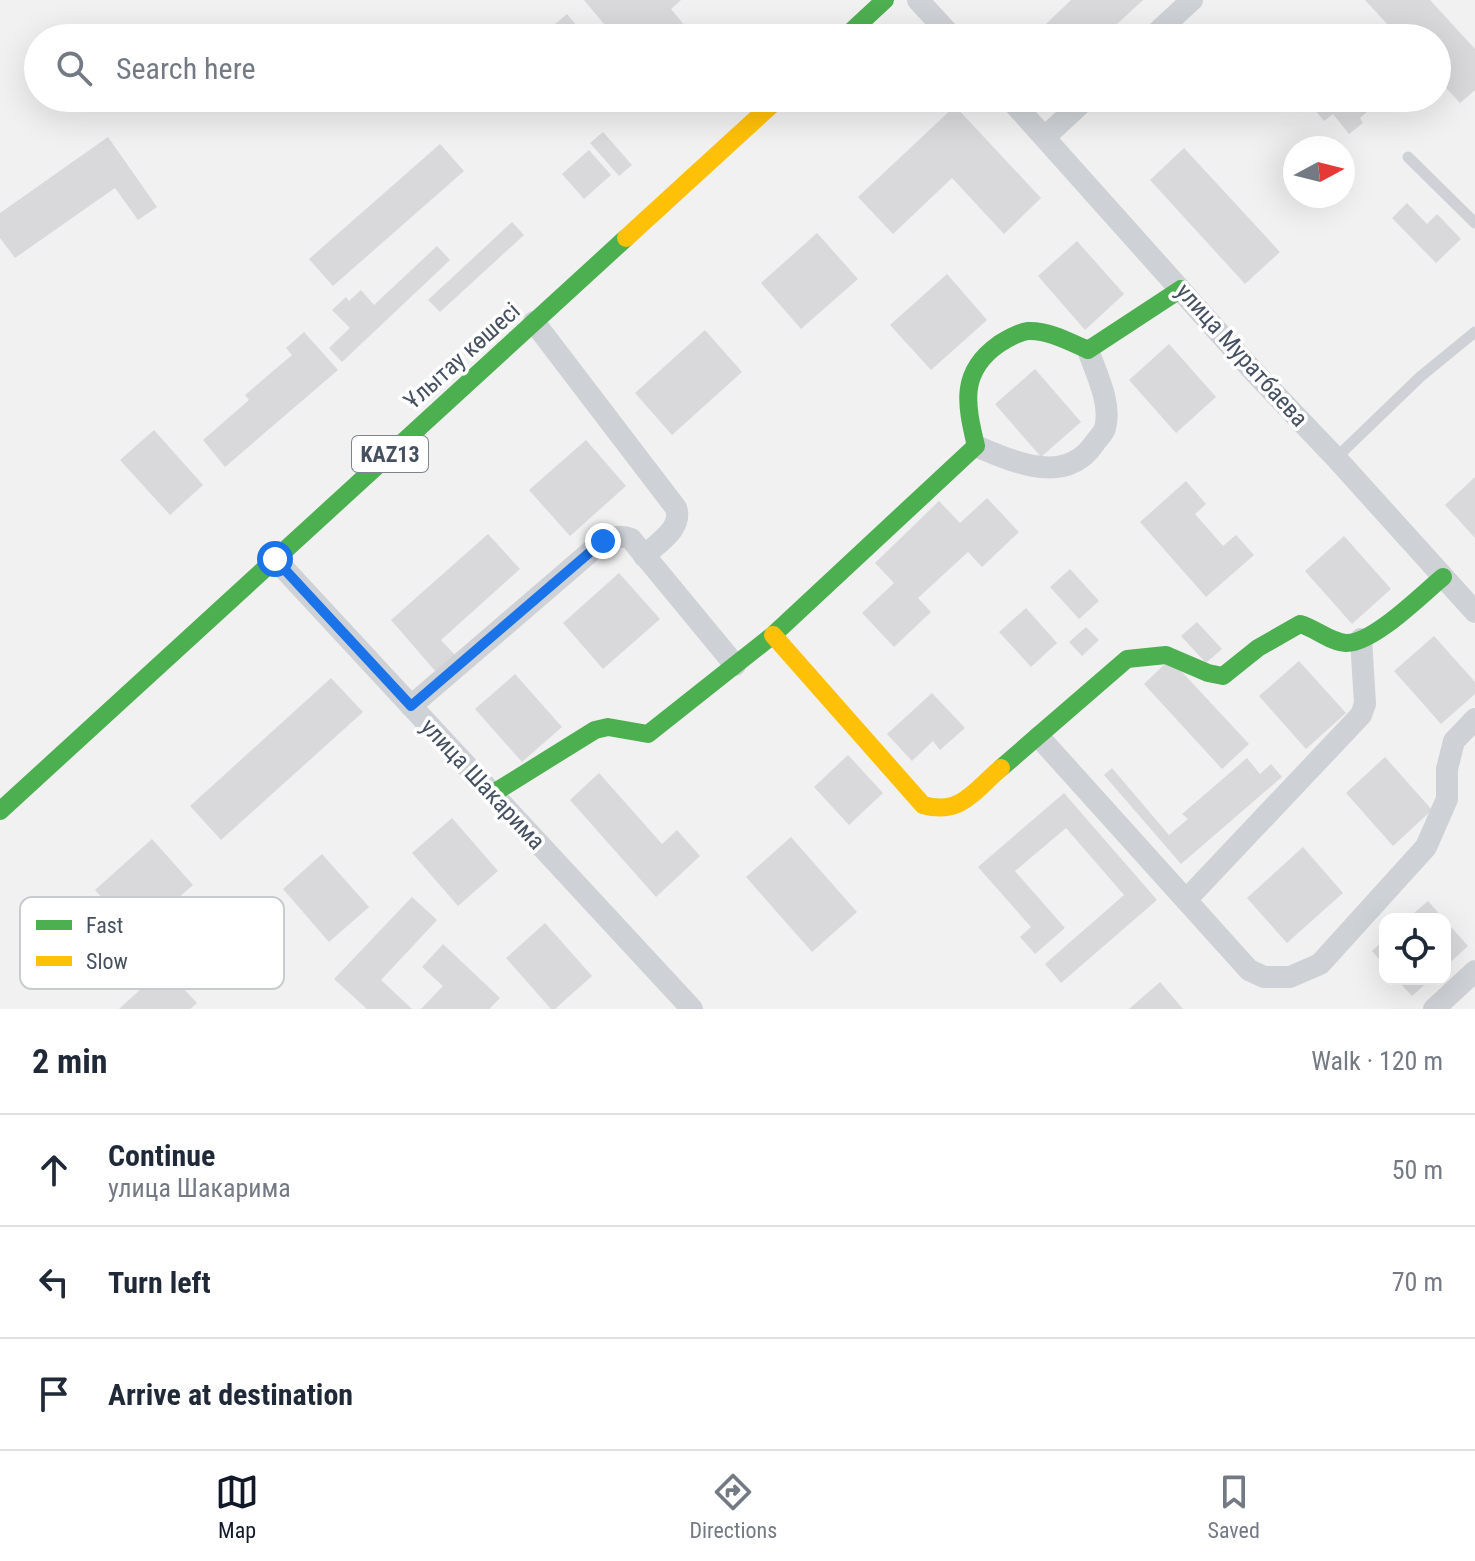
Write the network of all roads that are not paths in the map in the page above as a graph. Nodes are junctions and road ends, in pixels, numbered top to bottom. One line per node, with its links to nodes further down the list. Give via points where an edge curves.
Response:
1 (885, 0): 4 (street)
2 (918, 0): 5 (street)
3 (1192, 0): 6 (street)
4 (859, 24)
5 (940, 24)
6 (1166, 24)
7 (764, 112): 14 (street, Ұлытау көшесі / KAZ13)
8 (1022, 112): 10 (street, улица Муратбаева)
9 (1072, 112): 10 (street)
10 (1045, 137): 13 (street, улица Муратбаева)
11 (1408, 157): 12 (lane)
12 (1475, 223)
13 (1181, 289): 16 (street); 18 (street, улица Муратбаева)
14 (534, 322): 19 (street, via 676,508 677,525); 20 (street, Ұлытау көшесі / KAZ13)
15 (1475, 332): 18 (lane)
16 (1088, 350): 17 (street, via 1025,331 998,345 970,374 967,406); 17 (street, via 1104,399 1105,429 1087,455 1065,466 1023,466)
17 (976, 446): 23 (street)
18 (1336, 458): 21 (street, улица Муратбаева)
19 (644, 556): 25 (street); 26 (street, via 625,536 603,541)
20 (275, 559): 26 (street, улица Шакарима); 30 (street, Ұлытау көшесі / KAZ13)
21 (1443, 577): 22 (street, улица Муратбаева); 24 (street)
22 (1475, 612)
23 (773, 635): 25 (street); 28 (street, via 923,805 955,807)
24 (1361, 639): 28 (street, via 1346,643 1300,624 1223,676 1167,656 1127,659); 31 (street, via 1361,715)
25 (735, 665): 29 (street, via 648,734 595,730)
26 (411, 706): 29 (street, улица Шакарима)
27 (1475, 719): 31 (street, via 1454,741 1447,799 1426,847 1320,964 1290,977 1264,977 1249,970)
28 (1039, 737): 31 (street)
29 (492, 794): 33 (street, улица Шакарима)
30 (0, 811)
31 (1186, 900)
32 (1475, 971): 34 (street)
33 (692, 1009)
34 (1434, 1009)

